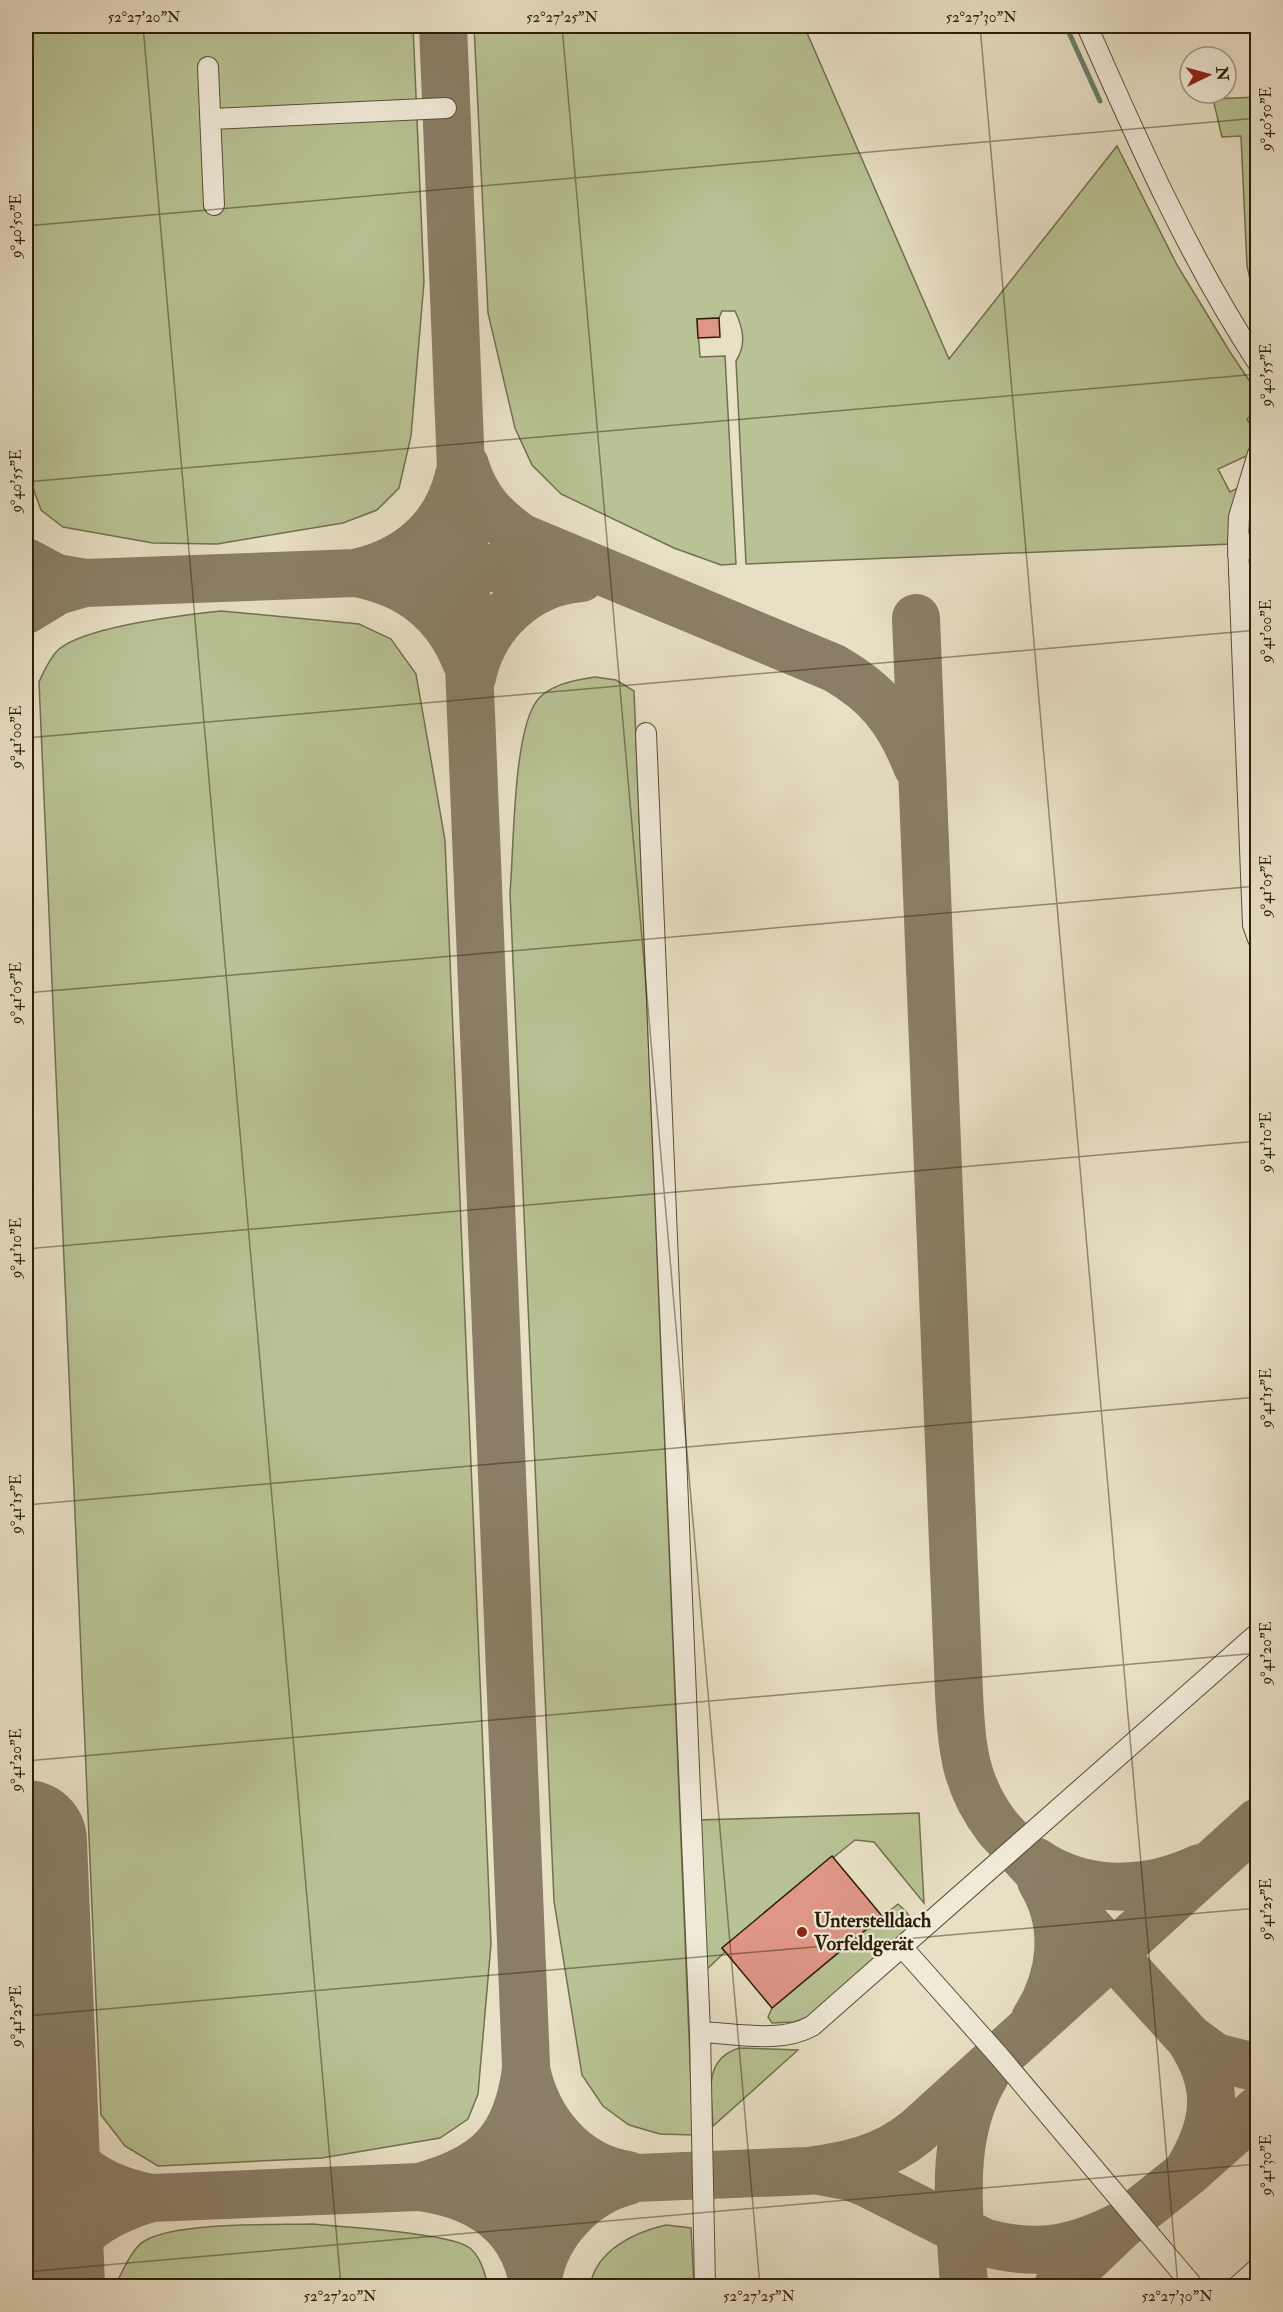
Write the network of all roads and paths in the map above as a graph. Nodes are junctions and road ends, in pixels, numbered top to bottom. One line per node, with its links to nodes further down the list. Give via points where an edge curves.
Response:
1 (1087, 26): 6 (lane, via 1190,251)
2 (208, 67): 4 (lane)
3 (446, 108): 4 (lane)
4 (211, 119): 5 (lane)
5 (214, 205)
6 (1257, 363)
7 (1257, 453): 9 (lane, via 1239,517)
8 (1257, 539): 9 (lane)
9 (1238, 555): 10 (lane)
10 (1248, 574): 12 (lane, via 1253,925)
11 (646, 733): 15 (lane)
12 (1257, 939)
13 (1257, 1633): 14 (lane)
14 (902, 1947): 15 (lane, via 802,2031 778,2036); 18 (lane)
15 (700, 2032): 17 (lane)
16 (1257, 2268): 19 (lane)
17 (705, 2286)
18 (1193, 2286)
19 (1238, 2286)

